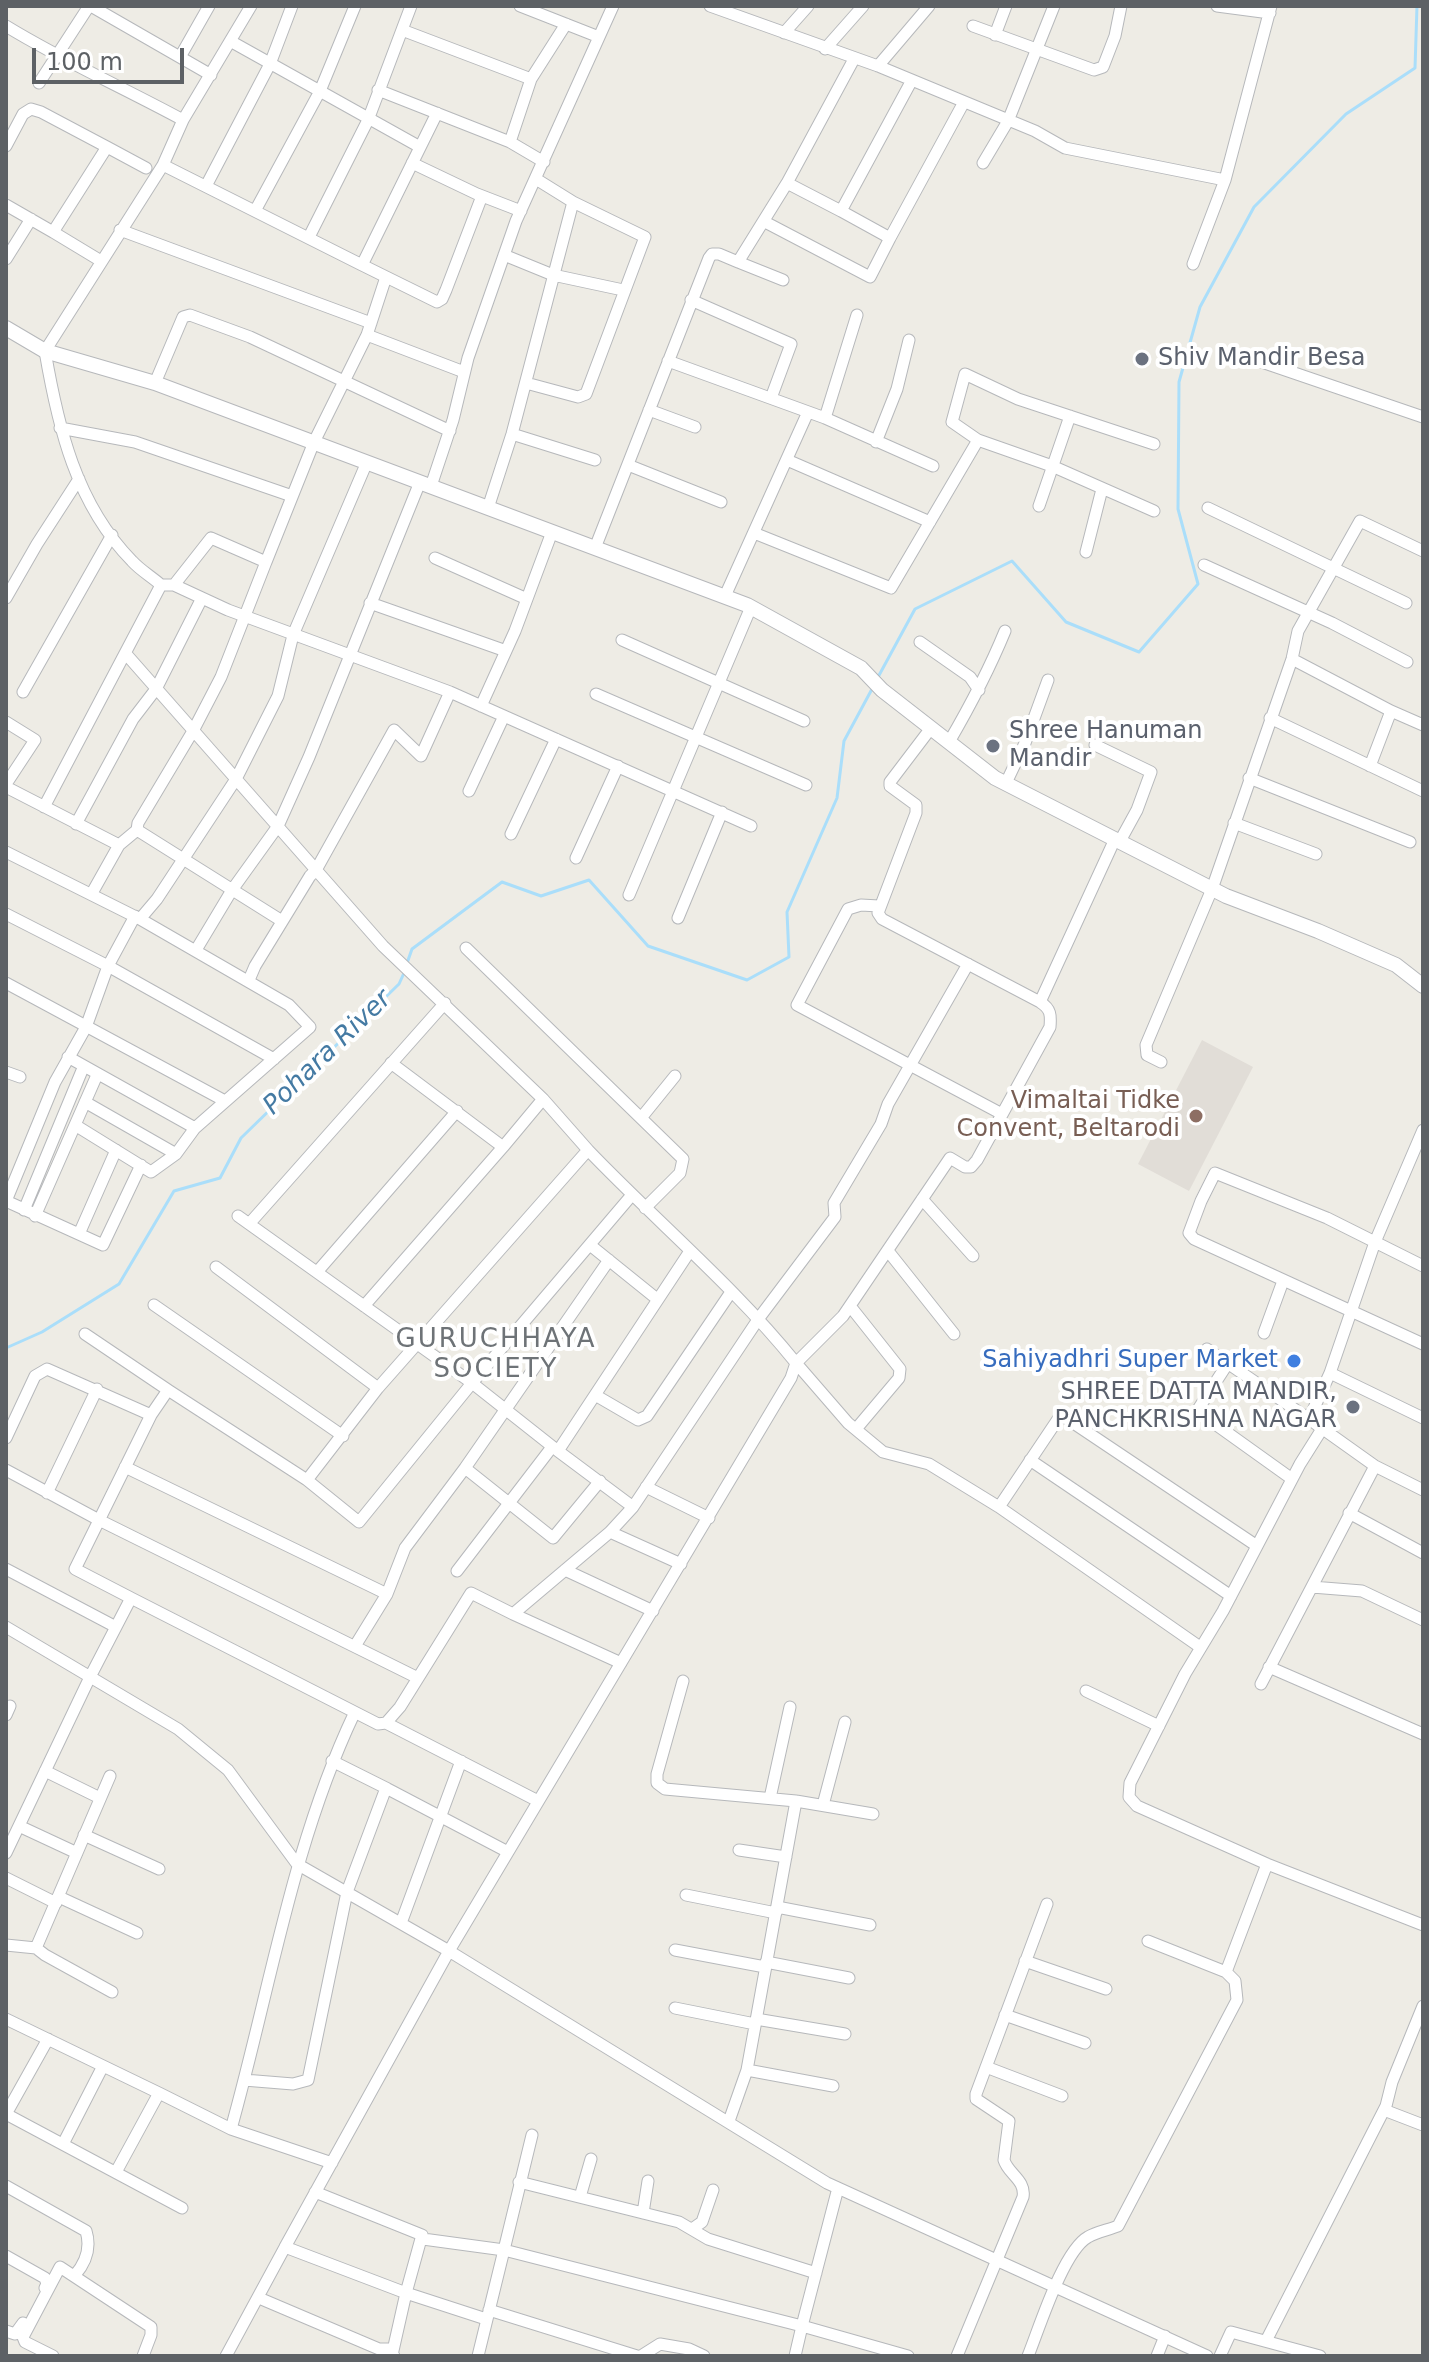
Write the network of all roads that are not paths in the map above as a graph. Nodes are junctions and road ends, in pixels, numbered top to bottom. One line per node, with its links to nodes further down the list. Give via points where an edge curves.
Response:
1 (90, 6): 28 (street); 29 (street)
2 (209, 6): 29 (street)
3 (251, 6): 25 (street)
4 (292, 6): 31 (street)
5 (355, 6): 38 (street)
6 (411, 6): 21 (street)
7 (520, 6): 18 (street)
8 (613, 6): 24 (street)
9 (710, 6): 22 (street)
10 (808, 6): 22 (street)
11 (863, 6): 26 (street)
12 (929, 6): 32 (street)
13 (1006, 6): 23 (street)
14 (1054, 6): 27 (street)
15 (1121, 6): 27 (street, via 1103,67 1094,70)
16 (1217, 6): 17 (street)
17 (1271, 10): 54 (street)
18 (566, 24): 24 (street); 34 (street)
19 (6, 26): 28 (street)
20 (973, 26): 23 (street)
21 (402, 30): 34 (street); 37 (street)
22 (784, 33): 26 (street)
23 (995, 35): 27 (street)
24 (599, 37): 48 (street)
25 (232, 42): 31 (street); 33 (street)
26 (825, 49): 30 (street)
27 (1036, 51): 43 (street)
28 (55, 56): 36 (street); 41 (street)
29 (180, 57): 33 (street)
30 (854, 59): 32 (street); 55 (street)
31 (270, 64): 38 (street); 56 (street)
32 (878, 66): 35 (street)
33 (211, 75): 41 (street)
34 (531, 79): 44 (street)
35 (912, 80): 39 (street); 62 (street)
36 (39, 83)
37 (378, 90): 40 (street); 42 (street)
38 (320, 91): 42 (street); 60 (street)
39 (964, 102): 43 (street); 68 (street)
40 (437, 113): 44 (street); 47 (street)
41 (183, 120): 51 (street)
42 (368, 120): 47 (street); 67 (street)
43 (1008, 121): 50 (street); 54 (street, via 1065,148)
44 (510, 142): 48 (street)
45 (6, 146): 46 (street, via 31,109)
46 (107, 147): 52 (street); 66 (street)
47 (420, 147): 49 (street)
48 (544, 162): 53 (street)
49 (412, 163): 57 (street); 74 (street)
50 (983, 163)
51 (163, 165): 56 (street); 65 (street)
52 (146, 168)
53 (536, 179): 58 (street); 61 (street)
54 (1225, 180): 73 (street)
55 (787, 183): 62 (street); 64 (street)
56 (206, 186): 60 (street)
57 (482, 196): 61 (street); 76 (street, via 442,299 432,302)
58 (573, 202): 75 (street); 78 (street, via 645,237)
59 (6, 205): 63 (street)
60 (255, 211): 67 (street)
61 (521, 211): 69 (street)
62 (841, 211): 68 (street)
63 (31, 219): 66 (street); 70 (street)
64 (765, 222): 68 (street, via 870,277); 72 (street)
65 (120, 230): 71 (street); 82 (street)
66 (53, 232): 71 (street)
67 (309, 237): 74 (street)
68 (890, 238)
69 (504, 255): 75 (street); 87 (street)
70 (6, 259)
71 (101, 261): 84 (street)
72 (738, 262): 77 (street); 79 (street, via 712,254)
73 (1193, 264)
74 (362, 265): 76 (street)
75 (553, 275): 78 (street); 90 (street)
76 (386, 277): 82 (street)
77 (783, 280)
78 (623, 290): 90 (street, via 586,394 578,397)
79 (691, 300): 85 (street); 91 (street, via 791,344)
80 (857, 315): 96 (street)
81 (6, 328): 84 (street)
82 (369, 329): 87 (street); 88 (street)
83 (909, 340): 103 (street)
84 (45, 351): 89 (street); 98 (street)
85 (668, 361): 91 (street); 92 (street)
86 (1259, 361): 95 (street)
87 (464, 372): 99 (street)
88 (344, 381): 89 (street, via 190,315 183,317); 99 (street); 102 (street)
89 (155, 383): 102 (street)
90 (526, 383): 100 (street)
91 (771, 398): 93 (street)
92 (649, 410): 97 (street); 108 (street)
93 (808, 412): 96 (street); 106 (street)
94 (1070, 416): 101 (street, via 965,374 952,422); 104 (street); 110 (street)
95 (1423, 417)
96 (825, 418): 103 (street)
97 (695, 427)
98 (60, 428): 111 (street); 114 (street, via 135,442)
99 (450, 431): 112 (street)
100 (512, 434): 105 (street); 117 (street)
101 (978, 440): 110 (street); 120 (street)
102 (314, 442): 107 (street); 114 (street)
103 (876, 442): 109 (street)
104 (1154, 444)
105 (595, 460)
106 (787, 460): 120 (street); 122 (street)
107 (367, 462): 112 (street); 142 (street)
108 (628, 465): 115 (street); 124 (street)
109 (933, 466)
110 (1052, 466): 113 (street); 116 (street)
111 (79, 479): 123 (street); 133 (street)
112 (426, 484): 117 (street); 136 (street)
113 (1102, 489): 119 (street); 126 (street)
114 (292, 496): 128 (street)
115 (721, 502)
116 (1039, 506)
117 (488, 508): 121 (street)
118 (1208, 508): 130 (street)
119 (1154, 511)
120 (930, 522): 122 (street, via 891,588)
121 (552, 532): 124 (street); 135 (street)
122 (754, 533): 132 (street)
123 (112, 535): 131 (street, via 132,561); 154 (street)
124 (595, 548): 132 (street)
125 (1423, 551): 130 (street, via 1360,521)
126 (1086, 552)
127 (435, 558): 135 (street)
128 (266, 562): 131 (street, via 211,538); 140 (street)
129 (1204, 565): 139 (street)
130 (1332, 568): 137 (street); 139 (street)
131 (168, 585): 134 (street); 146 (street)
132 (725, 596): 138 (street)
133 (6, 598)
134 (202, 598): 140 (street); 152 (street)
135 (527, 599): 145 (street)
136 (370, 603): 145 (street); 147 (street)
137 (1406, 603)
138 (751, 607): 151 (street); 164 (street, via 861,668)
139 (1307, 613): 148 (street); 149 (street)
140 (244, 615): 142 (street); 165 (street)
141 (1005, 631): 153 (street)
142 (293, 635): 147 (street); 173 (street, via 278,696)
143 (622, 640): 151 (street)
144 (920, 642): 153 (street, via 970,677)
145 (506, 651): 157 (street)
146 (126, 654): 152 (street); 180 (street)
147 (348, 655): 155 (street); 184 (street)
148 (1292, 659): 158 (street); 160 (street)
149 (1407, 662)
150 (1048, 680): 174 (street)
151 (719, 683): 161 (street); 166 (street)
152 (156, 689): 165 (street); 183 (street, via 133,719)
153 (979, 690): 168 (street)
154 (23, 692)
155 (450, 692): 157 (street); 195 (street, via 421,756 394,730)
156 (596, 694): 166 (street)
157 (481, 706): 159 (street)
158 (1391, 711): 163 (street); 171 (street)
159 (504, 716): 167 (street); 177 (street)
160 (1270, 718): 171 (street); 172 (street)
161 (804, 721)
162 (6, 722): 176 (street, via 35,740)
163 (1423, 725)
164 (931, 728): 168 (street); 200 (street, via 890,782 916,805 916,813)
165 (193, 731): 173 (street); 186 (street)
166 (696, 737): 175 (street); 178 (street)
167 (556, 739): 170 (street); 187 (street)
168 (949, 742): 174 (street)
169 (1095, 745): 188 (street, via 1151,772 1137,810)
170 (618, 766): 178 (street); 193 (street)
171 (1370, 766): 179 (street)
172 (1249, 778): 182 (street); 189 (street)
173 (236, 779): 184 (street); 194 (street)
174 (1006, 783): 188 (street)
175 (806, 785)
176 (6, 786): 180 (street)
177 (469, 791)
178 (673, 791): 181 (street); 199 (street)
179 (1423, 791)
180 (44, 807): 183 (street)
181 (722, 812): 185 (street); 203 (street)
182 (1234, 823): 192 (street); 196 (street)
183 (76, 824): 190 (street)
184 (278, 826): 195 (street); 197 (street)
185 (751, 826)
186 (137, 830): 190 (street); 194 (street)
187 (511, 834)
188 (1117, 840): 196 (street); 212 (street)
189 (1410, 842)
190 (119, 845): 198 (street)
191 (6, 852): 198 (street)
192 (1316, 854)
193 (576, 858)
194 (183, 859): 197 (street); 202 (street, via 157,899)
195 (316, 870): 204 (street); 213 (street, via 383,946)
196 (1212, 889): 211 (street, via 1396,965); 217 (street, via 1146,1045 1147,1055)
197 (232, 890): 204 (street); 206 (street)
198 (92, 893): 202 (street)
199 (629, 895)
200 (879, 906): 207 (street, via 882,919); 219 (street, via 848,909 797,1005)
201 (6, 914): 208 (street)
202 (137, 918): 206 (street); 208 (street)
203 (678, 918)
204 (282, 921): 209 (street)
205 (466, 948): 230 (street)
206 (196, 950): 209 (street)
207 (968, 964): 212 (street); 219 (street)
208 (108, 966): 214 (street); 216 (street)
209 (249, 980): 216 (street, via 289,1005 310,1027)
210 (6, 983): 214 (street)
211 (1423, 986)
212 (1040, 1002): 229 (street, via 1051,1016 1050,1027)
213 (445, 1003): 218 (street); 225 (street)
214 (86, 1027): 215 (street); 226 (street)
215 (68, 1057): 220 (street); 241 (street)
216 (274, 1059): 226 (street)
217 (1161, 1062)
218 (391, 1063): 228 (street); 245 (street)
219 (910, 1065): 229 (street); 263 (street, via 834,1203 835,1217)
220 (83, 1068): 222 (street); 243 (street)
221 (6, 1072): 224 (street)
222 (97, 1075): 227 (street); 232 (street)
223 (675, 1076): 230 (street)
224 (20, 1077)
225 (543, 1099): 234 (street); 236 (street)
226 (225, 1101): 232 (street)
227 (85, 1102): 231 (street); 237 (street)
228 (457, 1111): 234 (street); 255 (street)
229 (1002, 1114): 240 (street, via 971,1167 950,1158)
230 (641, 1118): 242 (street, via 683,1159 680,1173)
231 (75, 1125): 235 (street); 243 (street)
232 (195, 1128): 237 (street)
233 (1423, 1130): 247 (street)
234 (503, 1147): 260 (street)
235 (116, 1150): 238 (street); 246 (street)
236 (588, 1150): 239 (street); 268 (street)
237 (176, 1154): 238 (street, via 151,1172)
238 (141, 1165): 246 (street, via 103,1245)
239 (631, 1196): 242 (street); 248 (street)
240 (922, 1199): 250 (street); 251 (street)
241 (6, 1201): 243 (street)
242 (645, 1208): 249 (street)
243 (30, 1213): 246 (street)
244 (238, 1216): 245 (street)
245 (249, 1224): 255 (street)
246 (79, 1234)
247 (1375, 1242): 253 (street); 256 (street, via 1215,1173 1189,1233); 262 (street)
248 (590, 1245): 252 (street); 273 (street)
249 (690, 1251): 257 (street); 258 (street)
250 (888, 1251): 261 (street); 266 (street)
251 (973, 1256)
252 (609, 1260): 258 (street); 278 (street)
253 (1423, 1266)
254 (216, 1267): 274 (street)
255 (317, 1272): 260 (street)
256 (1283, 1281): 262 (street); 264 (street)
257 (731, 1292): 263 (street); 277 (street, via 647,1416 638,1420)
258 (657, 1299): 277 (street)
259 (154, 1305): 284 (street)
260 (364, 1306): 268 (street)
261 (850, 1306): 270 (street); 282 (street, via 900,1369 899,1378)
262 (1352, 1310): 267 (street); 272 (street)
263 (759, 1318): 270 (street); 295 (street)
264 (1264, 1333)
265 (85, 1334): 276 (street)
266 (954, 1334)
267 (1423, 1344)
268 (418, 1346): 273 (street); 274 (street)
269 (1207, 1349): 271 (street)
270 (796, 1363): 282 (street); 302 (street)
271 (1228, 1363): 281 (street); 292 (street, via 1197,1411)
272 (1330, 1373): 280 (street); 281 (street)
273 (472, 1383): 278 (street); 293 (street, via 359,1522)
274 (378, 1388): 284 (street)
275 (97, 1389): 279 (street); 285 (street, via 47,1369 35,1376); 297 (street)
276 (168, 1390): 279 (street); 293 (street)
277 (595, 1395): 286 (street)
278 (506, 1410): 286 (street); 290 (street)
279 (151, 1415): 289 (street)
280 (1423, 1418)
281 (1309, 1419): 283 (street)
282 (856, 1429): 300 (street, via 883,1452 929,1464)
283 (1322, 1429): 288 (street); 292 (street)
284 (343, 1436): 293 (street)
285 (6, 1438)
286 (555, 1449): 294 (street); 298 (street)
287 (1030, 1460): 300 (street); 305 (street, via 1058,1419 1068,1417); 313 (street)
288 (1375, 1466): 296 (street); 301 (street)
289 (125, 1467): 303 (street); 312 (street)
290 (465, 1468): 298 (street); 312 (street, via 405,1548)
291 (6, 1470): 297 (street)
292 (1292, 1479): 305 (street)
293 (307, 1480)
294 (600, 1481): 298 (street, via 553,1538); 299 (street)
295 (646, 1487): 299 (street); 302 (street)
296 (1423, 1490)
297 (47, 1493): 303 (street)
298 (510, 1504): 310 (street)
299 (633, 1507): 304 (street)
300 (999, 1507): 321 (street)
301 (1349, 1513): 306 (street); 311 (street)
302 (709, 1518): 307 (street)
303 (99, 1520): 314 (street, via 75,1569); 320 (street)
304 (610, 1532): 307 (street); 309 (street)
305 (1257, 1546): 313 (street)
306 (1423, 1553)
307 (681, 1564): 315 (street)
308 (6, 1569): 319 (street)
309 (565, 1570): 315 (street); 316 (street)
310 (457, 1571)
311 (1312, 1587): 317 (street, via 1362,1591); 323 (street)
312 (387, 1594): 320 (street)
313 (1231, 1596): 321 (street)
314 (131, 1598): 319 (street); 330 (street)
315 (653, 1611): 322 (street)
316 (513, 1614): 322 (street); 325 (street, via 471,1593)
317 (1423, 1620)
318 (6, 1627): 324 (street)
319 (116, 1627): 324 (street)
320 (355, 1646): 325 (street)
321 (1200, 1647): 333 (street)
322 (621, 1663): 342 (street)
323 (1269, 1667): 327 (street); 334 (street)
324 (90, 1677): 337 (street); 354 (street, via 178,1729 228,1770)
325 (418, 1678): 332 (street)
326 (683, 1681): 341 (street, via 657,1783 665,1789)
327 (1261, 1684)
328 (1086, 1691): 333 (street)
329 (790, 1707): 341 (street)
330 (354, 1714): 332 (street); 335 (street)
331 (845, 1722): 344 (street)
332 (386, 1723): 336 (street)
333 (1159, 1726): 355 (street, via 1130,1783 1132,1802)
334 (1423, 1734)
335 (332, 1761): 339 (street); 354 (street)
336 (461, 1761): 342 (street); 346 (street)
337 (45, 1771): 340 (street); 347 (street)
338 (110, 1776): 340 (street)
339 (386, 1788): 346 (street); 358 (street)
340 (100, 1798): 348 (street)
341 (770, 1798): 343 (street)
342 (538, 1801): 350 (street)
343 (796, 1801): 344 (street); 353 (street)
344 (823, 1805): 345 (street)
345 (873, 1814)
346 (441, 1816): 350 (street); 363 (street)
347 (19, 1826): 351 (street); 352 (street)
348 (84, 1835): 352 (street); 356 (street)
349 (739, 1850): 353 (street)
350 (508, 1852): 371 (street)
351 (6, 1853)
352 (77, 1853): 360 (street)
353 (786, 1857): 362 (street)
354 (297, 1864): 358 (street); 389 (street)
355 (1267, 1864): 365 (street); 374 (street)
356 (159, 1869)
357 (6, 1878): 360 (street)
358 (347, 1892): 363 (street); 389 (street, via 308,2080)
359 (686, 1895): 362 (street)
360 (58, 1900): 366 (street); 369 (street)
361 (1047, 1904): 372 (street)
362 (777, 1910): 364 (street); 373 (street)
363 (401, 1923): 371 (street)
364 (870, 1925)
365 (1423, 1925)
366 (137, 1933)
367 (1148, 1941): 374 (street)
368 (6, 1945): 369 (street)
369 (36, 1948): 377 (street)
370 (675, 1950): 373 (street)
371 (449, 1951): 395 (street); 401 (street)
372 (1025, 1961): 376 (street); 380 (street)
373 (765, 1964): 375 (street); 382 (street)
374 (1226, 1972): 420 (street, via 1235,1981 1237,2000 1118,2226 1079,2244)
375 (849, 1978)
376 (1106, 1989)
377 (112, 1992)
378 (1423, 2006): 393 (street)
379 (675, 2008): 382 (street)
380 (1005, 2015): 385 (street); 387 (street)
381 (6, 2019): 384 (street)
382 (755, 2022): 383 (street); 388 (street)
383 (845, 2034)
384 (48, 2039): 386 (street); 394 (street)
385 (1085, 2043)
386 (103, 2066): 391 (street); 399 (street)
387 (986, 2067): 392 (street); 417 (street, via 976,2099 1009,2121 1004,2160 1024,2190)
388 (747, 2070): 390 (street); 395 (street)
389 (244, 2080): 397 (street)
390 (833, 2086)
391 (159, 2093): 397 (street); 402 (street)
392 (1062, 2096)
393 (1384, 2110): 396 (street); 427 (street)
394 (6, 2114): 399 (street)
395 (729, 2121): 406 (street)
396 (1423, 2125)
397 (231, 2129): 401 (street)
398 (532, 2135): 404 (street)
399 (63, 2144): 402 (street)
400 (591, 2159): 409 (street)
401 (332, 2163): 408 (street)
402 (116, 2172): 410 (street)
403 (648, 2181): 411 (street)
404 (519, 2182): 409 (street); 415 (street)
405 (6, 2186): 419 (street, via 86,2231 90,2245)
406 (838, 2188): 417 (street); 418 (street)
407 (713, 2190): 412 (street, via 702,2222)
408 (315, 2192): 413 (street, via 422,2235); 414 (street)
409 (580, 2197): 411 (street)
410 (182, 2208)
411 (643, 2213): 412 (street)
412 (692, 2229): 418 (street, via 708,2239)
413 (421, 2241): 415 (street); 421 (street)
414 (285, 2247): 421 (street); 422 (street)
415 (504, 2250): 423 (street); 424 (street)
416 (6, 2256): 425 (street, via 47,2284 17,2332)
417 (997, 2260): 420 (street); 437 (street)
418 (816, 2273): 424 (street)
419 (75, 2275): 429 (street, via 58,2268 23,2337); 430 (street, via 151,2327)
420 (1055, 2287): 426 (street); 438 (street)
421 (406, 2293): 423 (street); 428 (street)
422 (259, 2298): 428 (street); 431 (street)
423 (488, 2314): 432 (street); 433 (street)
424 (802, 2326): 435 (street); 436 (street)
425 (6, 2331)
426 (1165, 2336): 439 (street); 440 (street)
427 (1266, 2341): 441 (street, via 1231,2332); 442 (street)
428 (394, 2353)
429 (53, 2356)
430 (143, 2356)
431 (226, 2356)
432 (478, 2356)
433 (639, 2356): 434 (street, via 660,2344)
434 (704, 2356)
435 (795, 2356)
436 (908, 2356)
437 (957, 2356)
438 (1028, 2356)
439 (1157, 2356)
440 (1207, 2356)
441 (1220, 2356)
442 (1320, 2356)

